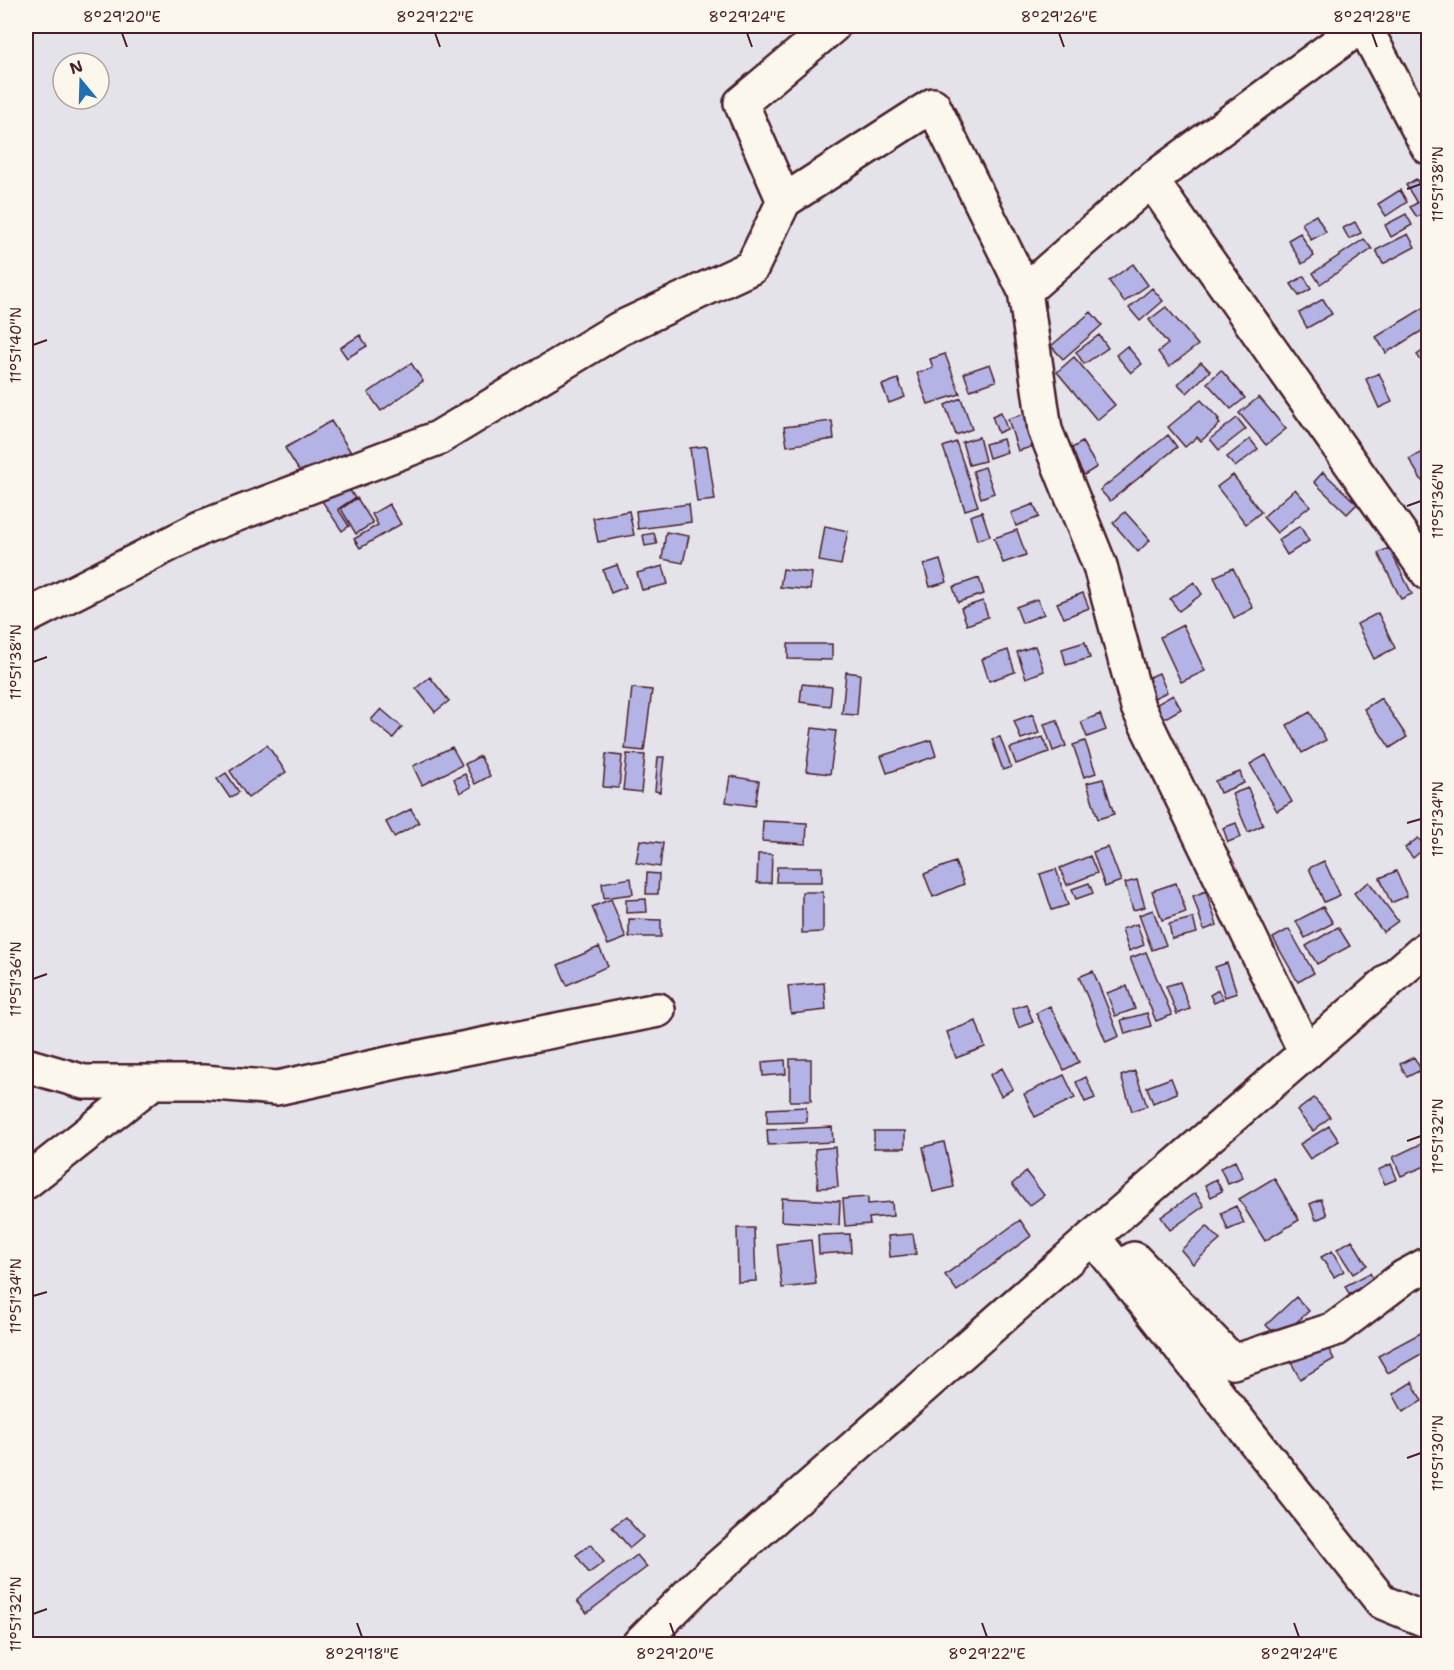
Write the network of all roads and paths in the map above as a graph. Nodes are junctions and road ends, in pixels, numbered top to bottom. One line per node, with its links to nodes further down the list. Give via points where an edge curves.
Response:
1 (833, 26): 5 (street, via 741,103)
2 (1363, 26): 3 (street); 4 (street)
3 (1428, 147)
4 (1151, 180): 6 (street); 7 (street)
5 (784, 201): 6 (street, via 933,105); 8 (street, via 752,267 619,329 438,438 203,527)
6 (1025, 291): 11 (street, via 1045,430 1100,566 1138,707)
7 (1428, 573)
8 (26, 617)
9 (1428, 947): 11 (street)
10 (658, 1010): 13 (street, via 277,1088)
11 (1306, 1053): 15 (street)
12 (26, 1065): 13 (street, via 84,1082)
13 (153, 1082): 14 (street)
14 (26, 1182)
15 (1099, 1232): 16 (street, via 1233,1362 1335,1329 1404,1277); 17 (street, via 1382,1602); 18 (street, via 698,1585)
16 (1428, 1264)
17 (1428, 1621)
18 (639, 1644)

